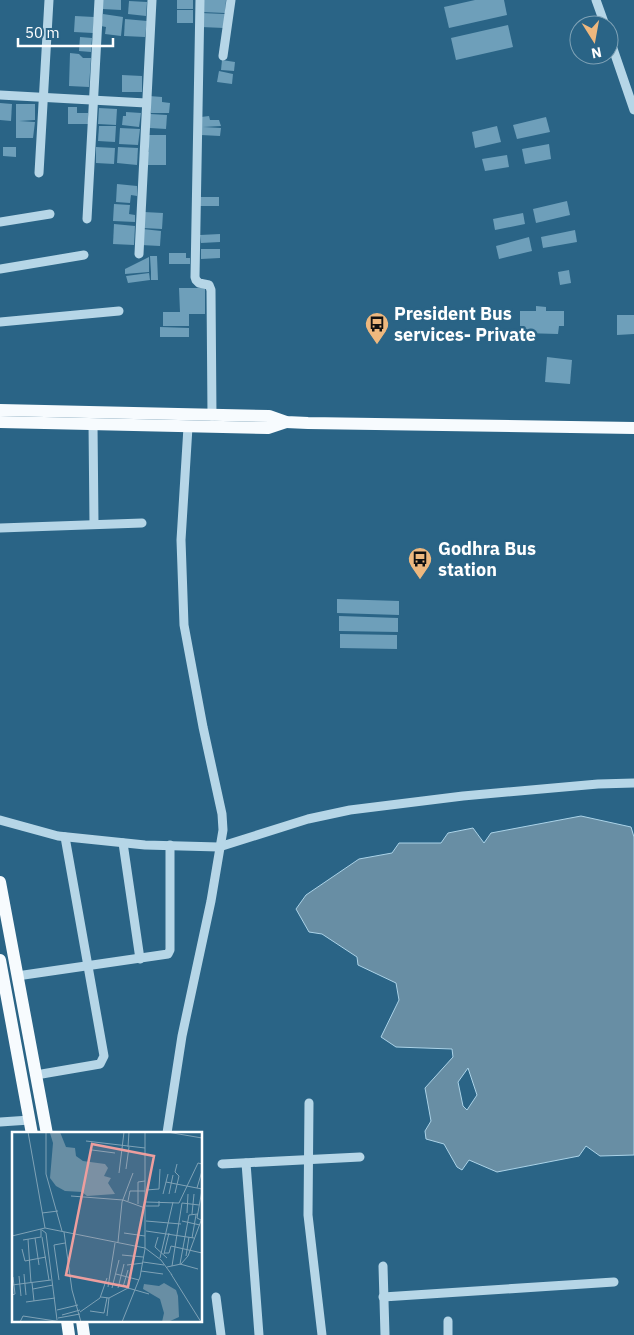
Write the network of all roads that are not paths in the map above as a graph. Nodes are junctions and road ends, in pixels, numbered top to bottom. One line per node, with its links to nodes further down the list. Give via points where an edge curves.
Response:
1 (50, 0): 11 (street)
2 (99, 0): 12 (street)
3 (152, 0): 13 (street)
4 (200, 0): 25 (street, via 195,278 212,290)
5 (231, 0): 8 (street)
6 (596, 0): 7 (street)
7 (601, 15)
8 (223, 56)
9 (619, 65): 14 (street)
10 (0, 95): 11 (street)
11 (44, 96): 12 (street); 15 (street)
12 (94, 100): 13 (street); 17 (street)
13 (146, 103): 19 (street)
14 (634, 110)
15 (39, 172)
16 (50, 214): 18 (street)
17 (87, 220)
18 (0, 222)
19 (139, 254)
20 (84, 255): 21 (street)
21 (0, 269)
22 (119, 311): 23 (street)
23 (0, 322)
24 (0, 410): 25 (main road)
25 (212, 416): 27 (main road, via 269,416)
26 (0, 422): 28 (main road)
27 (286, 422): 29 (main road, via 268,428); 30 (main road)
28 (93, 424): 29 (main road); 32 (street)
29 (188, 427): 39 (street, via 181,540 184,625 222,814)
30 (634, 428)
31 (142, 523): 32 (street)
32 (94, 524): 33 (street)
33 (0, 528)
34 (634, 783): 39 (street, via 463,796 350,810 308,819)
35 (0, 820): 36 (street)
36 (65, 837): 37 (street); 43 (street)
37 (123, 843): 38 (street); 41 (street)
38 (170, 845): 39 (street); 41 (street, via 170,950 165,955)
39 (220, 846): 52 (street, via 182,1036)
40 (0, 882): 44 (main road)
41 (140, 959): 43 (street)
42 (0, 960): 45 (main road)
43 (87, 966): 44 (street); 46 (street, via 103,1061 97,1065)
44 (17, 976): 46 (main road)
45 (3, 992): 48 (main road)
46 (36, 1075): 51 (main road)
47 (309, 1103): 54 (street)
48 (30, 1120): 49 (street); 50 (main road)
49 (0, 1122)
50 (32, 1132)
51 (47, 1132)
52 (167, 1132)
53 (360, 1157): 54 (street)
54 (308, 1160): 55 (street); 68 (street, via 308,1215)
55 (246, 1163): 56 (street); 67 (street)
56 (222, 1164)
57 (382, 1266): 60 (street)
58 (614, 1282): 60 (street)
59 (216, 1296): 66 (street)
60 (383, 1297): 69 (street)
61 (448, 1321): 70 (street)
62 (67, 1322): 64 (main road)
63 (82, 1322): 65 (main road)
64 (69, 1335)
65 (84, 1335)
66 (221, 1335)
67 (259, 1335)
68 (322, 1335)
69 (384, 1335)
70 (448, 1335)

